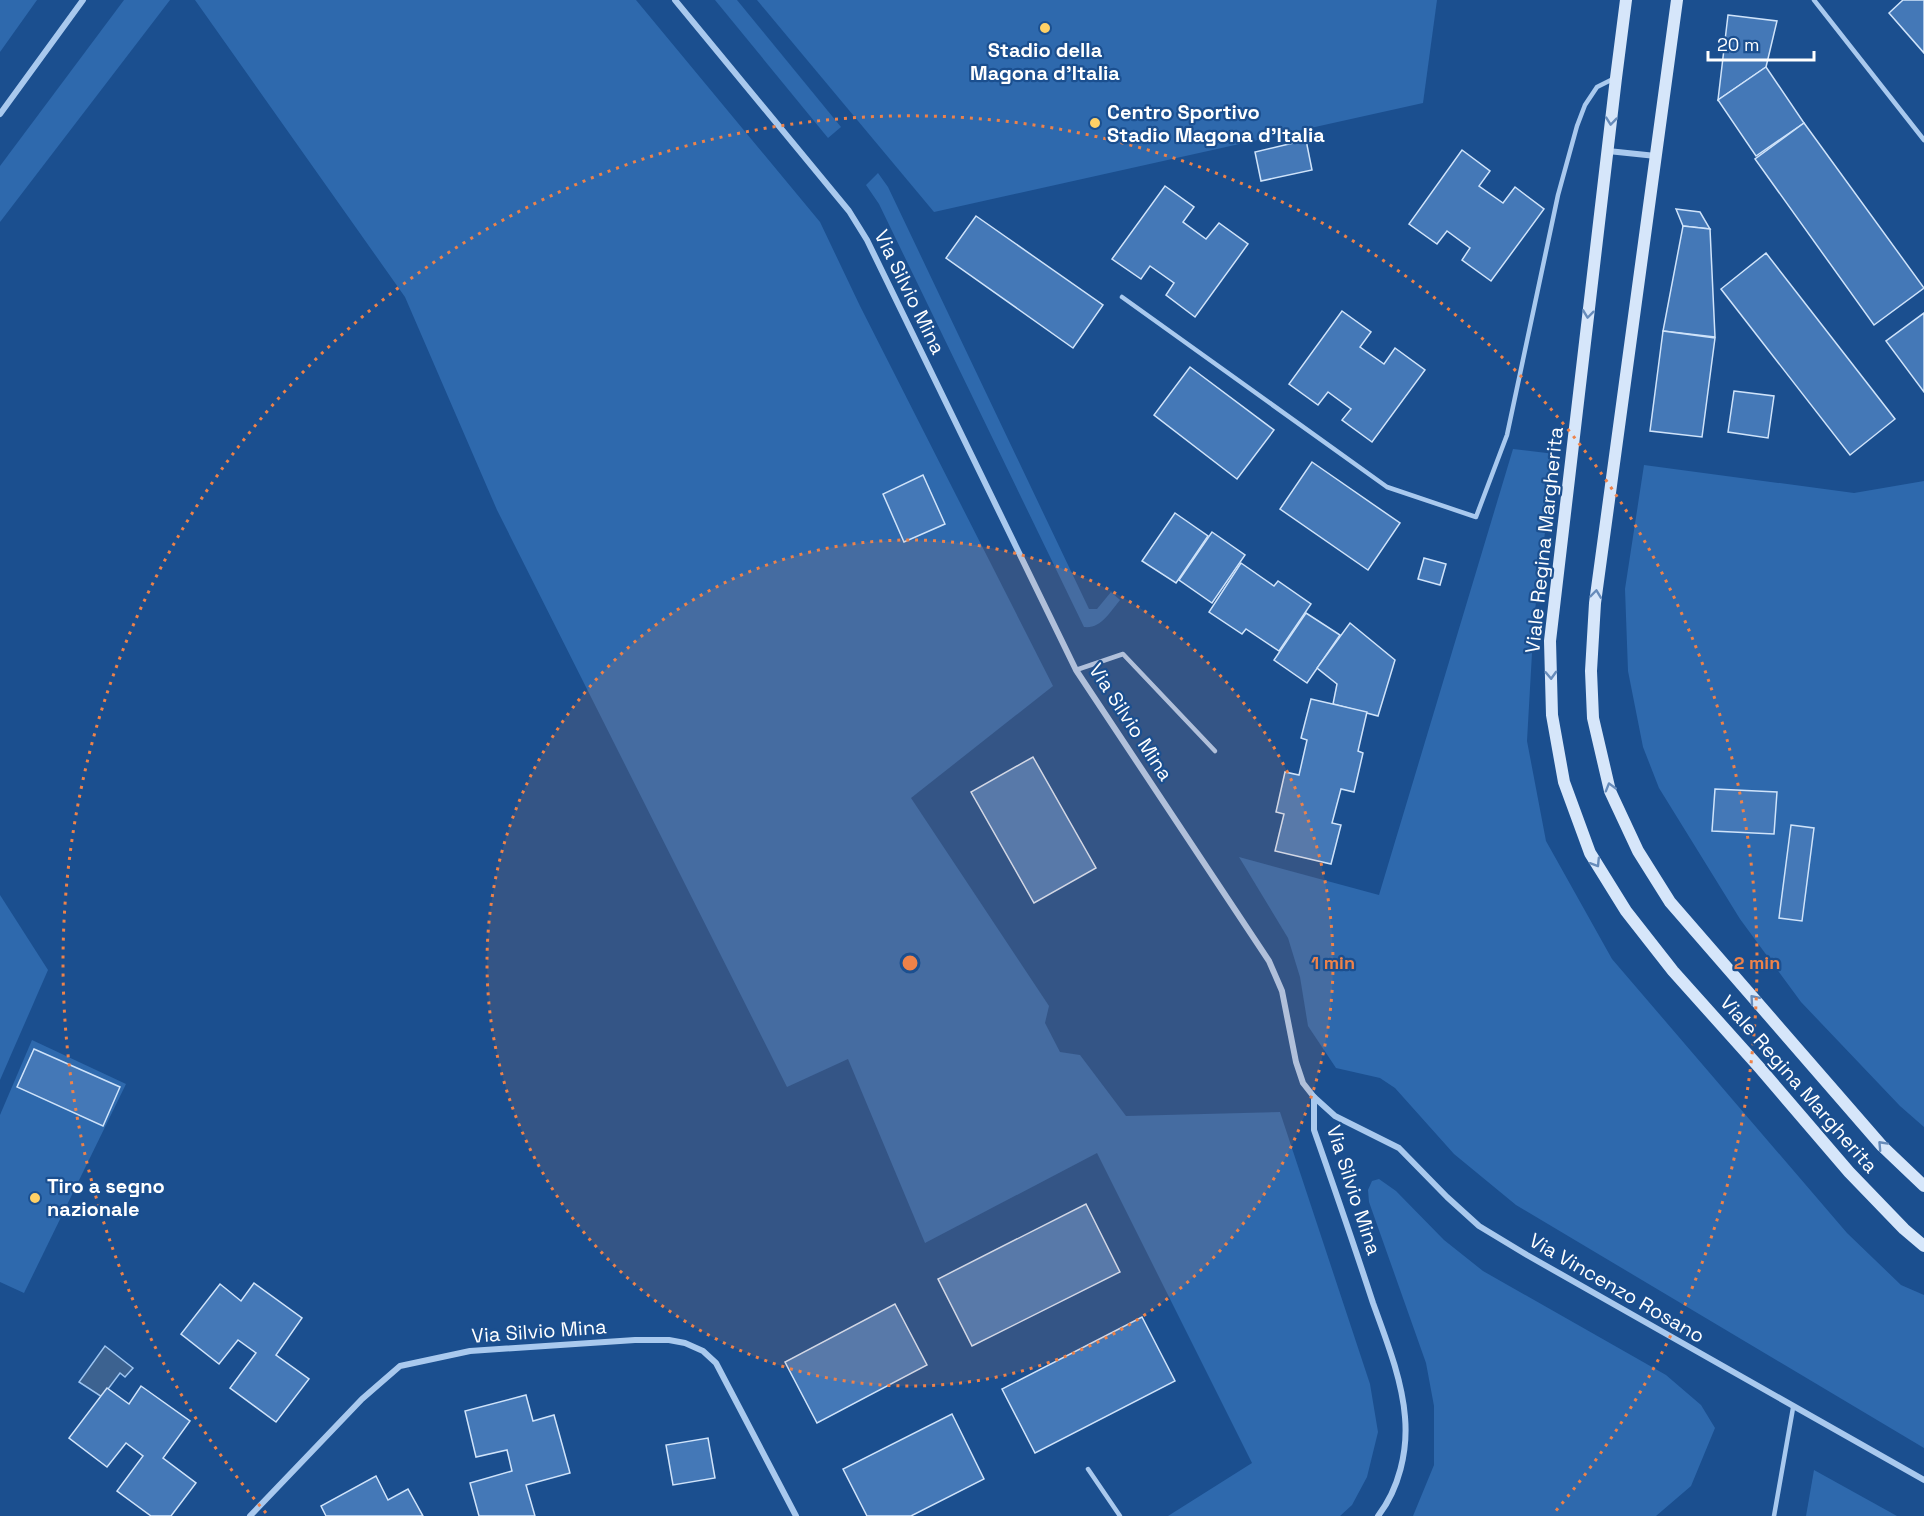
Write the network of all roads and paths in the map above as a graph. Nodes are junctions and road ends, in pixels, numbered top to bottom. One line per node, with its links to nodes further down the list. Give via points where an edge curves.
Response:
1 (83, 0): 7 (street)
2 (675, 0): 12 (street, Via Silvio Mina, via 849,211 867,240)
3 (1626, 0): 6 (street, Viale Regina Margherita)
4 (1677, 0): 10 (street, Viale Regina Margherita)
5 (1814, 0): 8 (lane)
6 (1616, 78): 9 (street, Viale Regina Margherita, one-way to 9); 11 (lane, via 1597,87 1577,126 1558,195 1507,435 1476,517 1387,487)
7 (0, 114)
8 (1924, 140)
9 (1608, 151): 10 (street); 16 (street, Viale Regina Margherita, one-way to 16, via 1550,641 1552,715 1564,782 1590,853 1626,911 1673,971 1849,1172)
10 (1656, 156): 15 (street, Viale Regina Margherita, one-way to 10, via 1875,1138 1670,902 1638,851 1610,791 1593,718 1595,603)
11 (1122, 297)
12 (1076, 670): 13 (lane, via 1123,654); 14 (street, Via Silvio Mina, via 1269,961 1282,991 1296,1062 1303,1083)
13 (1215, 751)
14 (1314, 1097): 17 (street, Via Vincenzo Rosano, via 1335,1116 1399,1148 1479,1226); 23 (street, Via Silvio Mina, via 1314,1130 1396,1369 1406,1417 1399,1476 1390,1501)
15 (1924, 1186)
16 (1924, 1246)
17 (1793, 1408): 19 (street, Via Vincenzo Rosano); 24 (lane)
18 (1088, 1469): 22 (lane)
19 (1924, 1480)
20 (250, 1516): 21 (street, Via Silvio Mina, via 362,1399 400,1366 471,1352 669,1340 703,1351 716,1363)
21 (796, 1516)
22 (1120, 1516)
23 (1378, 1516)
24 (1774, 1516)

